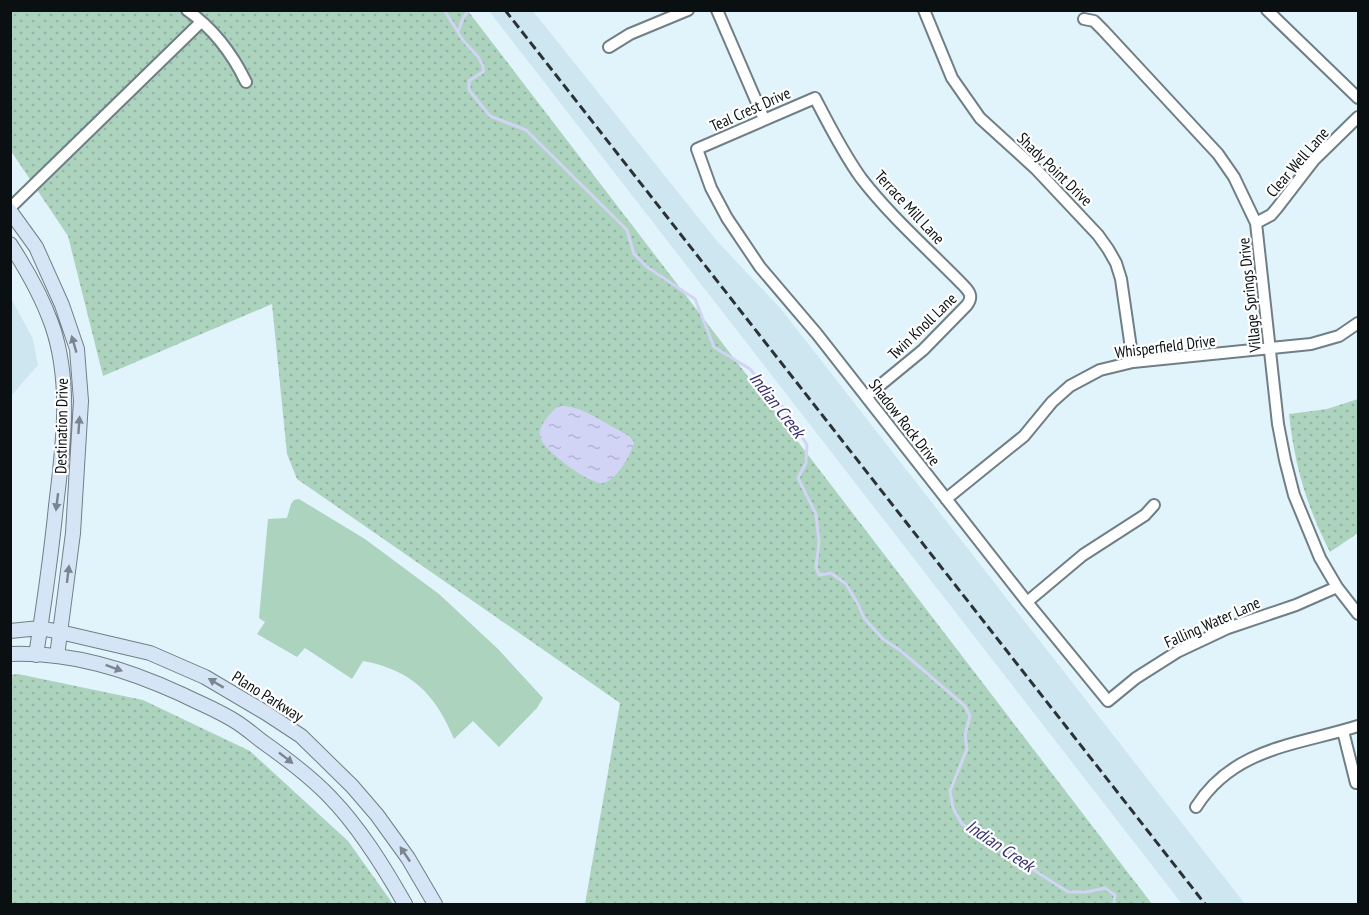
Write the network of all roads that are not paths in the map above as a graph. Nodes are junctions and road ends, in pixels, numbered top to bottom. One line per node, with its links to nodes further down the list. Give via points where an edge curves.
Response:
1 (187, 10): 7 (street)
2 (688, 10): 8 (street)
3 (717, 10): 13 (street)
4 (924, 10): 21 (street, Shady Point Drive, via 952,78 980,118 1036,169 1108,249 1121,279)
5 (1267, 10): 11 (street)
6 (1084, 19): 16 (street, Village Springs Drive, via 1094,21 1103,30 1218,154)
7 (201, 22): 9 (street, via 234,58); 15 (street)
8 (609, 47)
9 (246, 82)
10 (815, 98): 13 (street, Teal Crest Drive); 18 (street, Terrace Mill Lane, via 860,176 892,215 963,285)
11 (1359, 98)
12 (1359, 117): 16 (street, Clear Well Lane, via 1314,160 1277,208)
13 (764, 118): 14 (street, Teal Crest Drive)
14 (697, 149): 22 (street, Shadow Rock Drive, via 711,188 741,239)
15 (10, 209): 30 (main road, Destination Drive, one-way to 15, via 73,533 80,412 77,349 36,247)
16 (1256, 223): 20 (street, Village Springs Drive)
17 (10, 244): 28 (main road, Destination Drive, one-way to 28, via 29,273 52,326 62,370 65,433)
18 (971, 300): 22 (street, Twin Knoll Lane, via 923,350)
19 (1359, 323): 20 (street, Whisperfield Drive, via 1328,340)
20 (1270, 349): 21 (street, Whisperfield Drive); 25 (street, Village Springs Drive, via 1278,424 1294,495 1320,558)
21 (1133, 362): 23 (street, Whisperfield Drive, via 1100,370 1070,386 1024,436)
22 (867, 396): 23 (street, Shadow Rock Drive)
23 (945, 499): 26 (street, Shadow Rock Drive)
24 (1154, 505): 26 (street, via 1083,555)
25 (1337, 587): 27 (street, Village Springs Drive); 34 (street, Falling Water Lane, via 1193,644 1156,664)
26 (1027, 602): 34 (street, Shadow Rock Drive)
27 (1359, 614)
28 (40, 628): 29 (main road, Plano Parkway); 30 (main road, Plano Parkway); 32 (main road, Destination Drive)
29 (10, 631)
30 (60, 632): 33 (main road, Destination Drive); 40 (main road, Plano Parkway, one-way to 30, via 377,815 301,736 205,677 150,653)
31 (10, 654): 32 (main road)
32 (36, 655): 33 (main road)
33 (57, 657): 39 (main road, one-way to 39, via 96,662 163,685 239,723 284,755 331,797 391,876)
34 (1108, 701)
35 (1359, 726): 36 (street)
36 (1343, 731): 37 (street); 38 (street, via 1264,752 1217,780)
37 (1356, 783)
38 (1196, 807)
39 (405, 904)
40 (435, 904)

